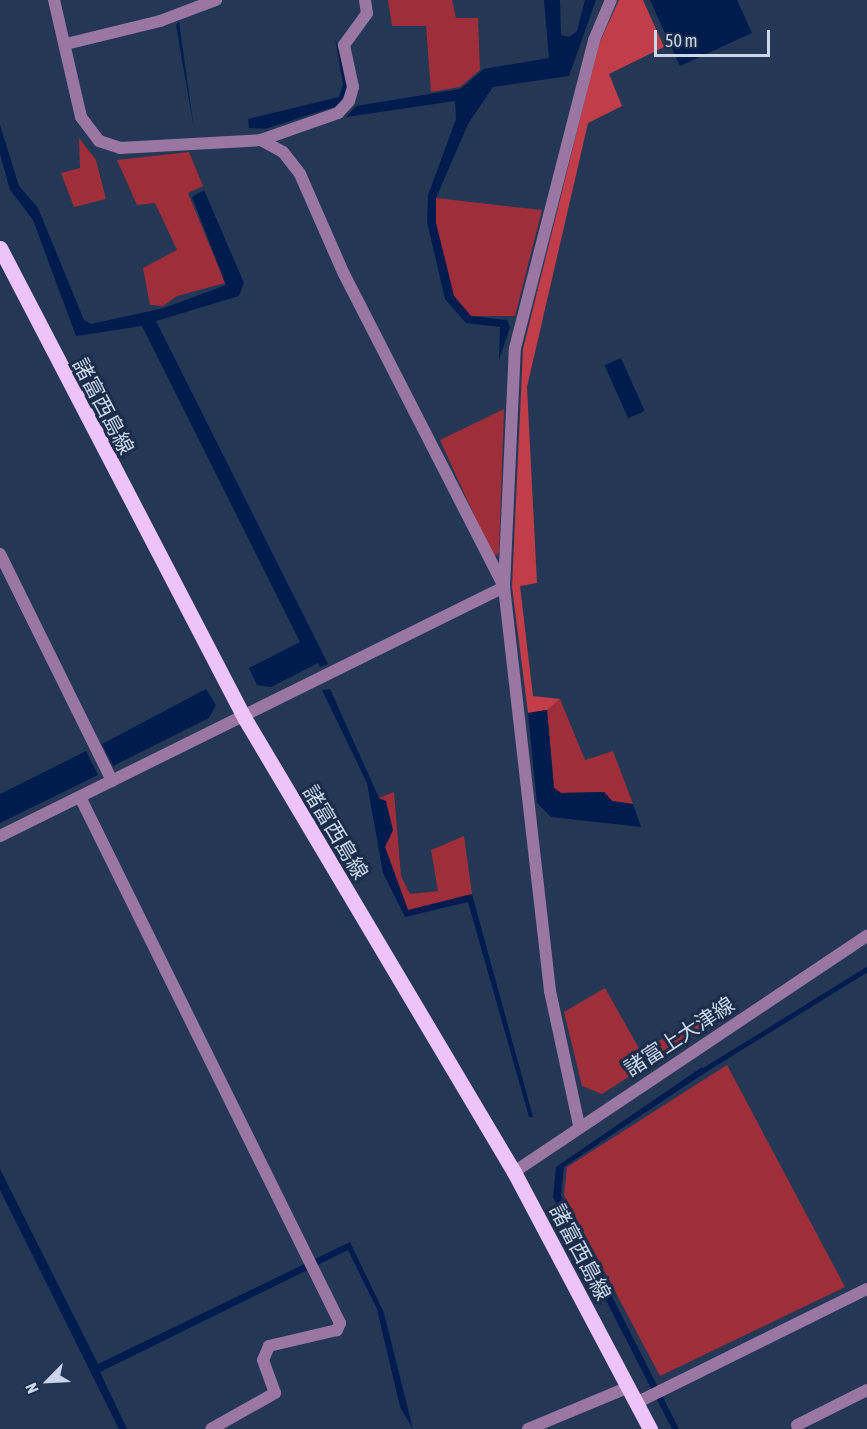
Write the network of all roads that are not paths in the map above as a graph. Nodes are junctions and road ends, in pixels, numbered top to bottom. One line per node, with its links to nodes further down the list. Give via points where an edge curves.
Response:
1 (54, 0): 5 (street)
2 (216, 0): 5 (street, via 160,21)
3 (365, 0): 6 (street, via 367,13 346,37 353,87 349,101 338,113)
4 (612, 0): 9 (street, via 594,40 515,348)
5 (66, 44): 6 (street, via 81,117 99,141 120,148)
6 (261, 140): 9 (street, via 283,152 300,174 344,274)
7 (0, 248): 10 (main road, 諸富西島線)
8 (0, 554): 11 (street)
9 (504, 587): 10 (street); 15 (street, via 550,991)
10 (245, 719): 11 (street); 16 (main road, 諸富西島線)
11 (112, 781): 12 (street)
12 (80, 797): 13 (street); 22 (street, via 340,1323 338,1330 269,1346 263,1360 275,1393)
13 (0, 836)
14 (867, 936): 15 (street, 諸富上大津線)
15 (579, 1125): 16 (street, 諸富上大津線)
16 (514, 1172): 18 (main road, 諸富西島線)
17 (867, 1289): 20 (street)
18 (629, 1387): 20 (main road, 諸富西島線); 23 (street)
19 (867, 1390): 21 (street)
20 (638, 1402): 24 (main road, 諸富西島線)
21 (797, 1425)
22 (211, 1429)
23 (528, 1429)
24 (650, 1429)

